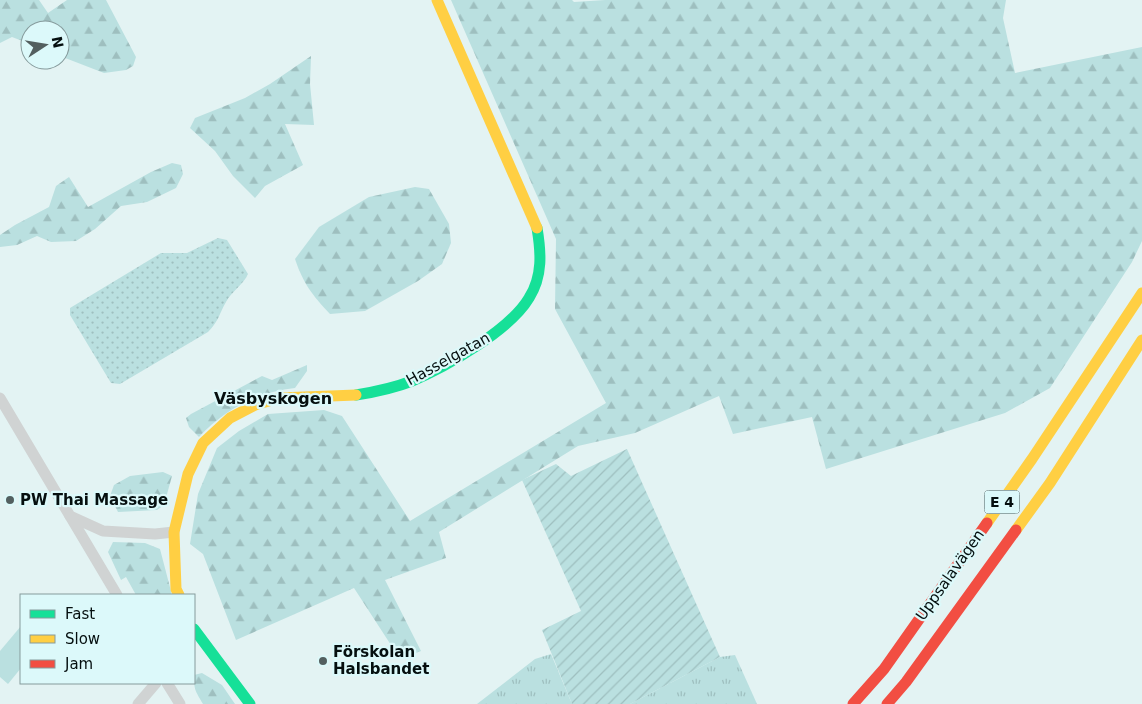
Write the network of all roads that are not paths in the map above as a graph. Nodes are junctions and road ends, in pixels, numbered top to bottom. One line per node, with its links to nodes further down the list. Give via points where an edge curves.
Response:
1 (437, 0): 6 (main road, Hasselgatan, via 536,224 541,262 530,297 518,314 500,330 412,382 354,395 279,398 255,405 230,418 203,443 188,474)
2 (1142, 293): 15 (main road, Uppsalavägen / E 4, via 1026,467 884,669)
3 (1142, 340): 16 (main road, Uppsalavägen / E 4, via 1050,483)
4 (0, 398): 5 (street)
5 (70, 516): 6 (street, via 103,531); 7 (street)
6 (174, 532): 8 (main road, Hasselgatan)
7 (116, 594)
8 (178, 594)
9 (195, 630): 14 (main road)
10 (155, 684): 12 (street)
11 (168, 684): 13 (street)
12 (138, 704)
13 (180, 704)
14 (250, 704)
15 (853, 704)
16 (888, 704)

